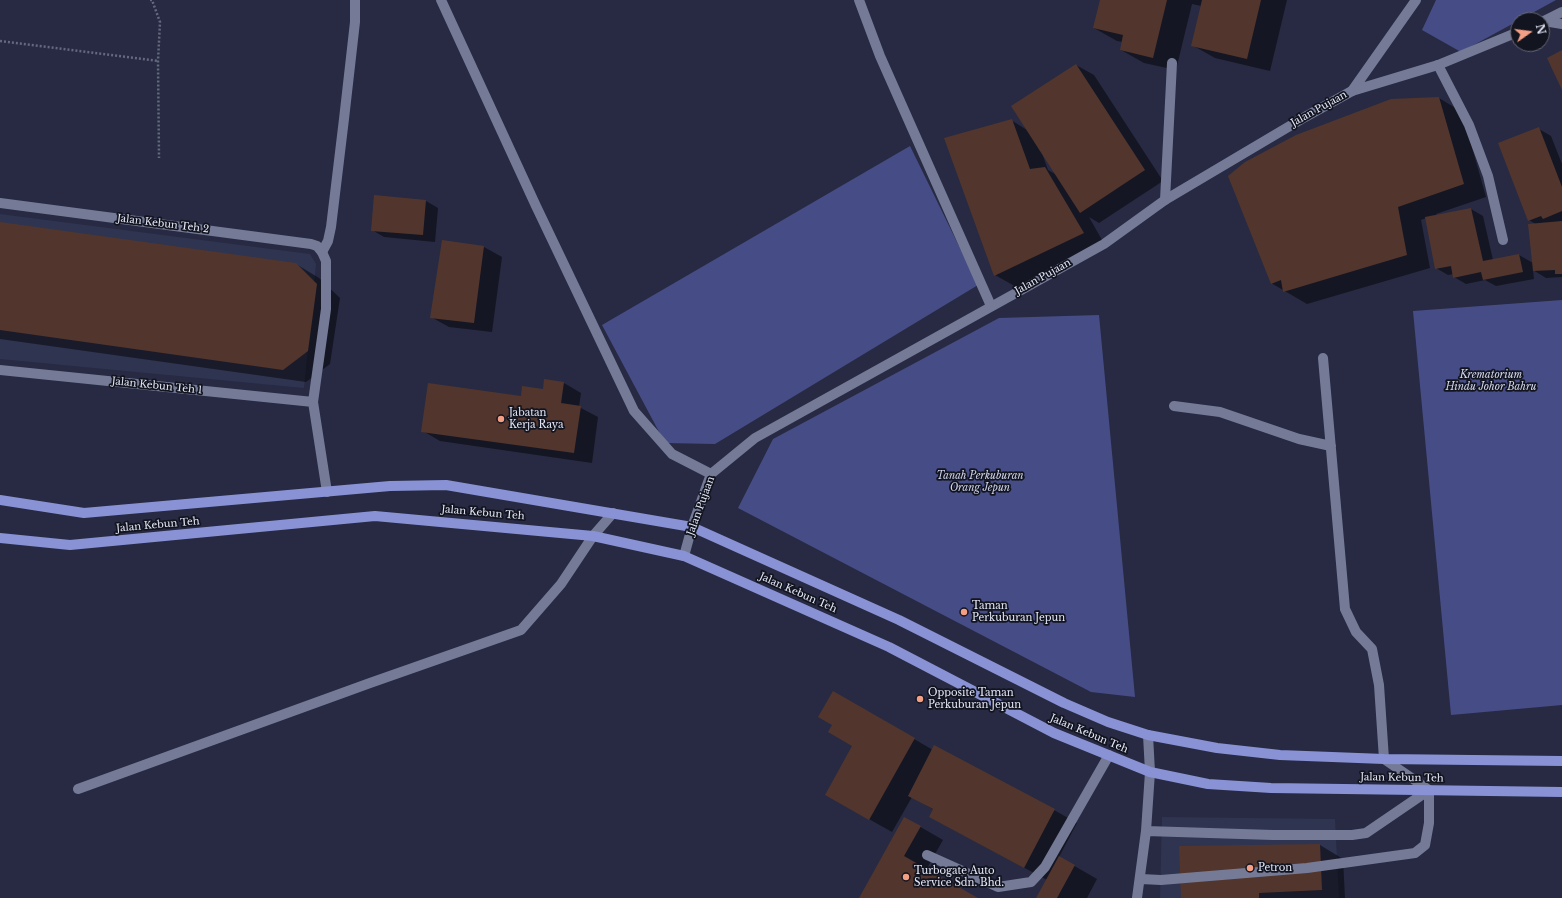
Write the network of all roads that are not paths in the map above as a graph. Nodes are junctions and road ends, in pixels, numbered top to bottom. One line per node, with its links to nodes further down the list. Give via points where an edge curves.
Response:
1 (355, 0): 16 (street, via 355,22 331,227)
2 (441, 0): 23 (street, via 634,411 672,454)
3 (859, 0): 17 (street, via 880,56)
4 (1416, 0): 12 (street, Jalan Pujaan)
5 (1562, 12): 6 (street)
6 (1550, 18)
7 (1550, 23): 8 (street)
8 (1562, 24)
9 (1510, 35): 11 (street)
10 (1172, 63): 13 (street)
11 (1438, 65): 12 (street); 15 (street, via 1469,125 1485,168)
12 (1352, 91): 13 (street, Jalan Pujaan, via 1305,116)
13 (1165, 200): 17 (street, Jalan Pujaan, via 1104,244)
14 (0, 203): 16 (street, Jalan Kebun Teh 2, via 311,244)
15 (1503, 240)
16 (322, 252): 20 (street, via 326,261 326,310)
17 (991, 306): 23 (street, Jalan Pujaan, via 755,438)
18 (1323, 358): 22 (street)
19 (0, 370): 20 (street, Jalan Kebun Teh 1)
20 (313, 402): 24 (street)
21 (1174, 406): 22 (street, via 1220,412 1299,439)
22 (1331, 446): 33 (street, via 1345,610 1356,632 1372,649 1378,685)
23 (711, 474): 27 (street, Jalan Pujaan)
24 (327, 492): 25 (main road, Jalan Kebun Teh, via 84,513); 26 (main road, Jalan Kebun Teh, via 390,486 446,485)
25 (0, 500)
26 (613, 513): 27 (main road, Jalan Kebun Teh); 28 (street)
27 (692, 527): 30 (street, Jalan Pujaan); 31 (main road, Jalan Kebun Teh, via 898,620 1064,703 1108,722)
28 (593, 536): 29 (main road, Jalan Kebun Teh, via 375,516 70,545); 30 (main road, Jalan Kebun Teh); 36 (street, via 561,584 521,630)
29 (0, 538)
30 (684, 556): 32 (main road, Jalan Kebun Teh, via 889,647 1054,732)
31 (1148, 735): 33 (main road, Jalan Kebun Teh, via 1217,748 1280,755); 35 (street)
32 (1109, 756): 35 (main road, Jalan Kebun Teh); 40 (street, via 1044,867 1031,882 998,888)
33 (1384, 759): 34 (main road, Jalan Kebun Teh); 37 (street)
34 (1562, 761)
35 (1150, 772): 37 (main road, Jalan Kebun Teh, via 1208,784 1270,788); 39 (street)
36 (78, 789)
37 (1429, 790): 38 (main road, Jalan Kebun Teh); 39 (street, via 1366,833 1273,835); 41 (street, via 1429,823 1425,845 1415,852 1307,868 1161,880)
38 (1562, 792)
39 (1146, 831): 41 (street)
40 (928, 856)
41 (1141, 879): 42 (street)
42 (1137, 898)

